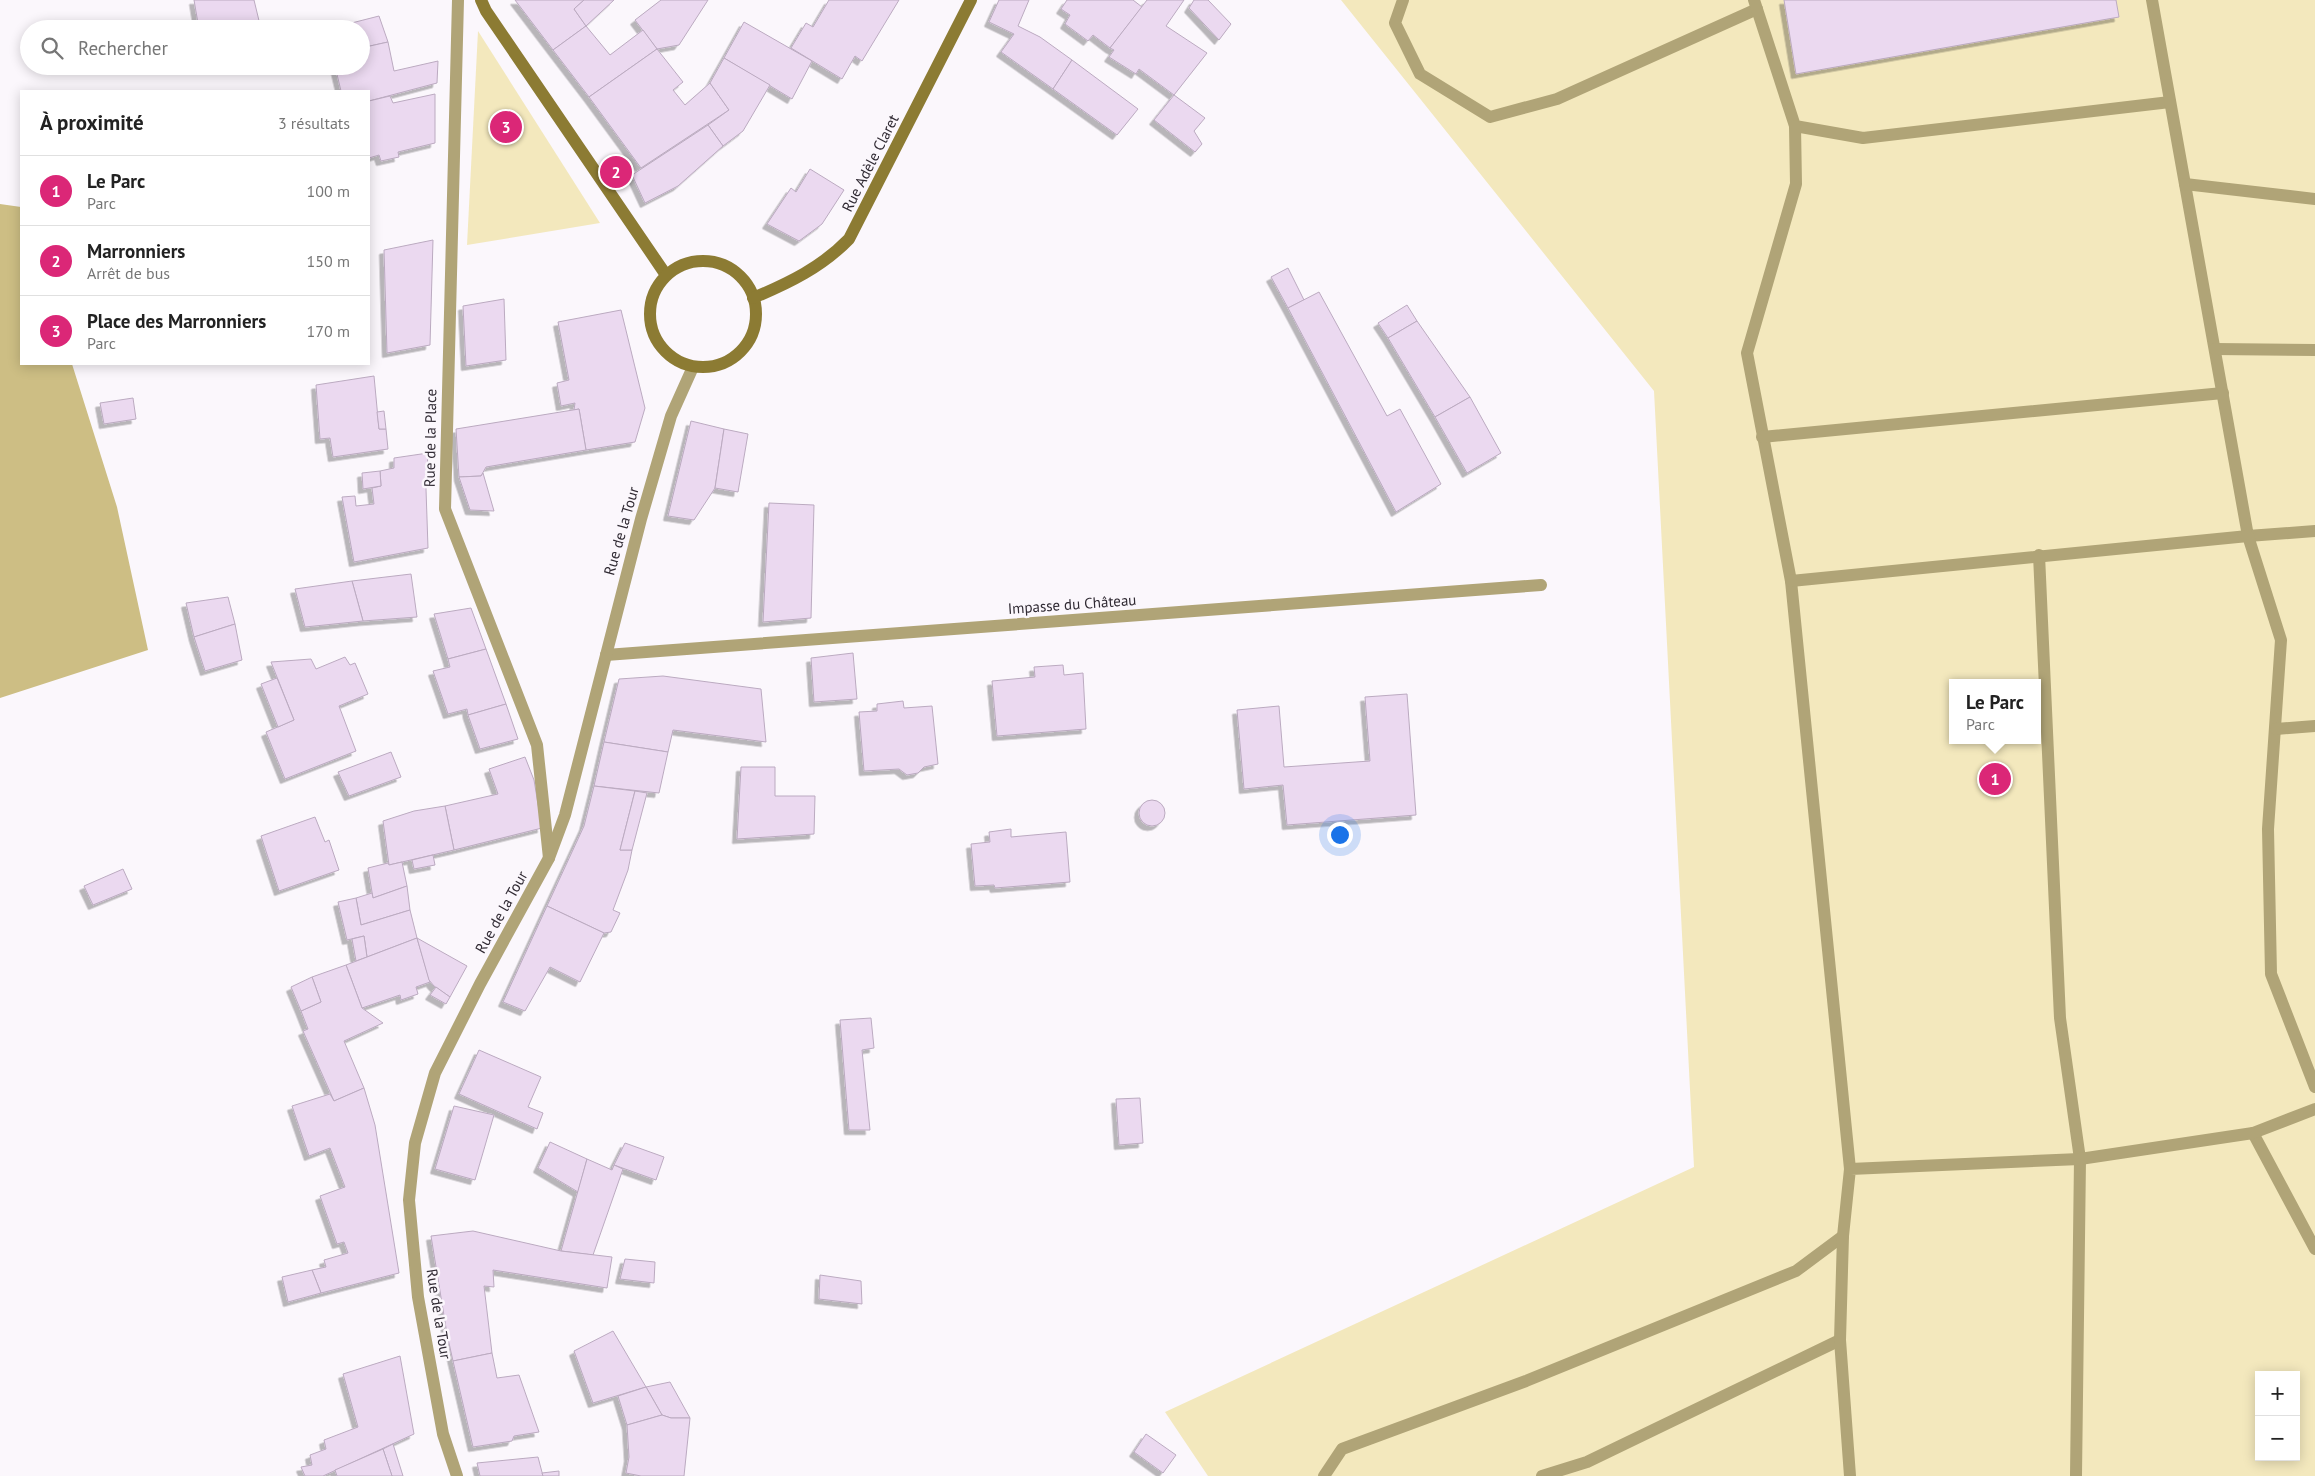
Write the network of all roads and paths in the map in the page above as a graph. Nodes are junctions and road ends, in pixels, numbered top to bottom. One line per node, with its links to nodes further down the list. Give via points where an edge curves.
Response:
1 (458, 0): 26 (street, Rue de la Place, via 445,509 536,745)
2 (480, 0): 11 (street)
3 (971, 0): 12 (street, Rue Adèle Claret, via 849,239 833,256 793,281)
4 (1403, 0): 6 (street, via 1395,23 1420,74 1490,117 1557,99)
5 (2152, 0): 7 (street)
6 (1756, 5): 8 (street)
7 (2170, 102): 8 (street, via 1863,138); 9 (street)
8 (1794, 126): 17 (street, via 1796,184 1747,353)
9 (2185, 184): 10 (street); 13 (street)
10 (2315, 199)
11 (666, 275): 12 (street, via 687,263 710,261 732,270 749,287); 15 (street, via 654,291 649,310 651,329 660,346 674,359)
12 (754, 298): 15 (street, via 754,329 747,344 724,363)
13 (2215, 349): 14 (street); 16 (street)
14 (2315, 350)
15 (693, 367): 23 (street, Rue de la Tour, via 671,416)
16 (2223, 393): 17 (street); 19 (street)
17 (1762, 437): 21 (street)
18 (2315, 531): 19 (street)
19 (2248, 536): 20 (street); 25 (street, via 2281,640)
20 (2039, 555): 21 (street); 30 (street, via 2060,1018)
21 (1791, 581): 31 (street)
22 (1541, 585): 23 (street, Impasse du Château)
23 (606, 655): 26 (street, Rue de la Tour, via 565,815)
24 (2315, 726): 25 (street)
25 (2276, 729): 27 (street, via 2268,829 2271,974)
26 (549, 858): 35 (street, Rue de la Tour, via 435,1073 415,1143 409,1200 418,1297 443,1434)
27 (2315, 1087)
28 (2315, 1109): 29 (street)
29 (2253, 1132): 30 (street); 33 (street)
30 (2080, 1159): 31 (street); 39 (street)
31 (1850, 1169): 32 (street)
32 (1843, 1236): 34 (street); 36 (street, via 1796,1271 1526,1381 1342,1449)
33 (2315, 1249)
34 (1840, 1340): 37 (street, via 1587,1462); 38 (street)
35 (457, 1476)
36 (1324, 1476)
37 (1542, 1476)
38 (1850, 1476)
39 (2076, 1476)

